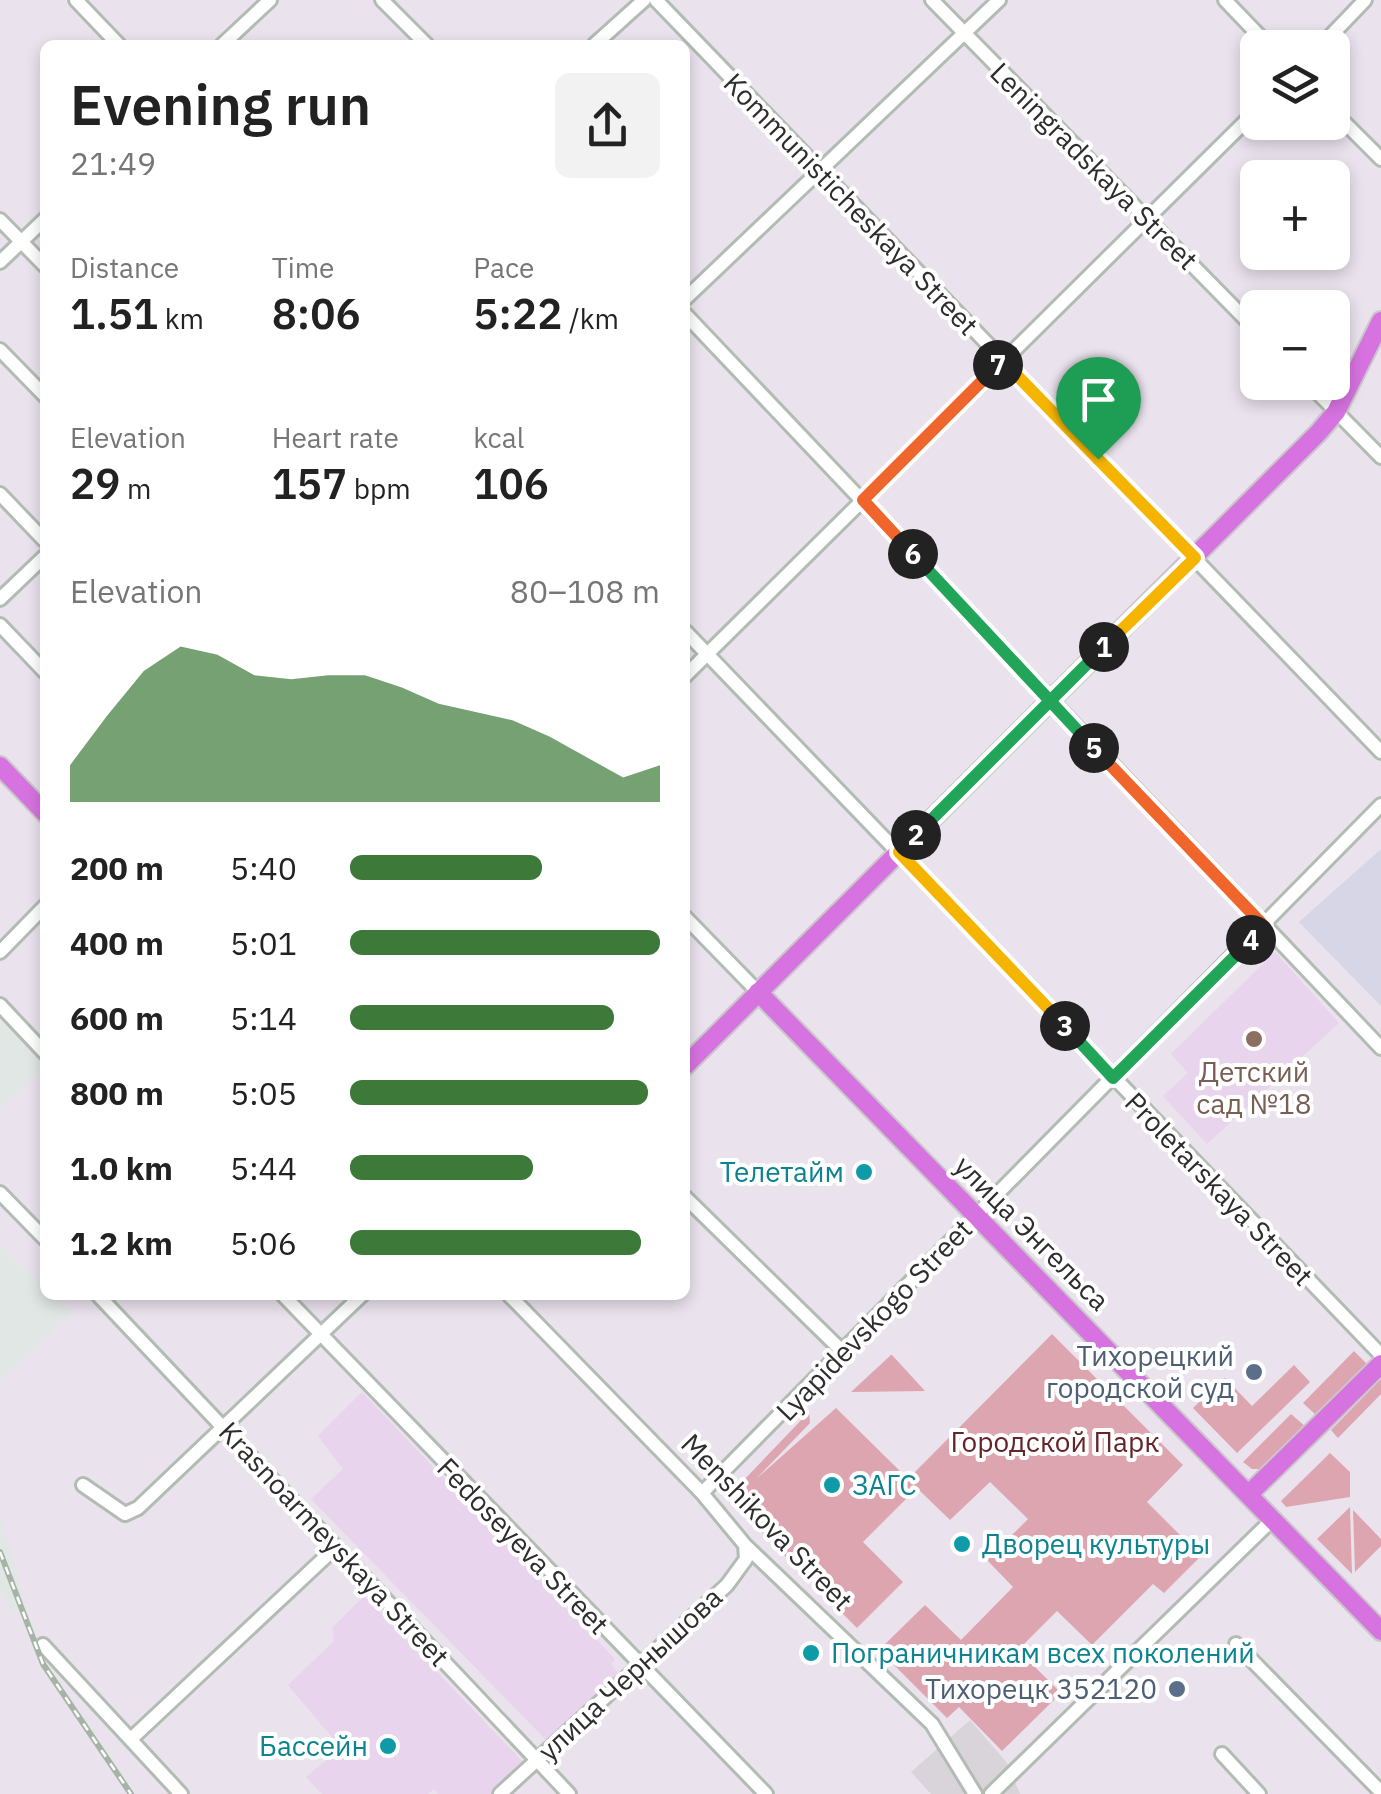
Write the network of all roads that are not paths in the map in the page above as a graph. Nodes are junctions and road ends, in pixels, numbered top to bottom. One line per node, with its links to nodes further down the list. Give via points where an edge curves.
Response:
1 (76, 0): 13 (street)
2 (270, 0): 14 (street)
3 (382, 0): 15 (street)
4 (644, 0): 16 (street)
5 (656, 0): 20 (street, Kommunisticheskaya Street)
6 (932, 0): 12 (street, Leningradskaya Street)
7 (1000, 0): 12 (street)
8 (1224, 0): 10 (street)
9 (1364, 0): 11 (street)
10 (1253, 30)
11 (1336, 30)
12 (965, 34): 20 (street); 22 (street, Leningradskaya Street)
13 (114, 40)
14 (227, 40)
15 (422, 40)
16 (600, 40)
17 (1240, 128): 22 (street)
18 (1350, 128): 19 (street)
19 (1381, 159)
20 (818, 173): 27 (street); 32 (street, Kommunisticheskaya Street)
21 (0, 220): 24 (street)
22 (1147, 220): 28 (street, Leningradskaya Street); 32 (street)
23 (40, 225): 24 (street)
24 (22, 243): 25 (street); 26 (street)
25 (40, 261)
26 (0, 262)
27 (690, 294)
28 (1240, 314)
29 (690, 319): 38 (street)
30 (1381, 320): 35 (main road)
31 (0, 350): 33 (street)
32 (1002, 360): 38 (street); 40 (street, Kommunisticheskaya Street)
33 (40, 391)
34 (1325, 400): 35 (street)
35 (1336, 412): 36 (street); 40 (main road)
36 (1381, 457)
37 (0, 494): 39 (street)
38 (863, 500): 45 (street); 48 (street)
39 (40, 536)
40 (1195, 558): 48 (main road); 49 (street, Kommunisticheskaya Street)
41 (40, 561): 42 (street)
42 (0, 599)
43 (0, 625): 46 (street)
44 (690, 635): 45 (street, Proletarskaya Street)
45 (708, 655): 47 (street); 53 (street, Proletarskaya Street)
46 (40, 667)
47 (690, 671)
48 (1049, 702): 53 (main road); 56 (street)
49 (1381, 752)
50 (0, 766): 52 (main road)
51 (1381, 805): 56 (street, Lyapidevskogo Street)
52 (40, 808)
53 (899, 852): 58 (main road); 63 (street, Proletarskaya Street)
54 (40, 911): 57 (street)
55 (690, 922): 58 (street, улица Энгельса)
56 (1264, 926): 61 (street); 63 (street, Lyapidevskogo Street)
57 (0, 952)
58 (758, 992): 62 (main road); 66 (main road, улица Энгельса)
59 (0, 1005): 60 (street)
60 (40, 1047)
61 (1381, 1048)
62 (690, 1061)
63 (1113, 1078): 66 (street, Lyapidevskogo Street); 74 (street, Proletarskaya Street)
64 (0, 1193): 67 (street)
65 (690, 1202): 73 (street)
66 (975, 1216): 73 (street, Lyapidevskogo Street); 79 (main road, улица Энгельса)
67 (40, 1234)
68 (103, 1300): 76 (street, Krasnoarmeyskaya Street)
69 (288, 1300): 72 (street, Fedoseyeva Street)
70 (357, 1300): 72 (street)
71 (514, 1300): 78 (street, Menshikova Street)
72 (322, 1335): 76 (street); 86 (street, Fedoseyeva Street)
73 (843, 1352): 78 (street, Lyapidevskogo Street)
74 (1381, 1355)
75 (1381, 1364): 79 (main road)
76 (224, 1427): 77 (street, via 125,1514); 82 (street, Krasnoarmeyskaya Street)
77 (83, 1485)
78 (702, 1493): 81 (street, Menshikova Street)
79 (1249, 1494): 80 (main road, улица Энгельса)
80 (1273, 1519): 83 (main road, улица Энгельса); 96 (street)
81 (746, 1546): 86 (street, улица Чернышова, via 734,1577); 95 (street, Menshikova Street, via 932,1724)
82 (336, 1547): 87 (street); 89 (street, Krasnoarmeyskaya Street)
83 (1381, 1631)
84 (1236, 1644): 90 (street)
85 (43, 1645): 87 (street)
86 (638, 1666): 89 (street, улица Чернышова); 94 (street, Fedoseyeva Street)
87 (131, 1739): 91 (street)
88 (1222, 1754): 97 (street)
89 (537, 1760): 92 (street, улица Чернышова); 93 (street, Krasnoarmeyskaya Street)
90 (1381, 1792)
91 (181, 1794)
92 (500, 1794)
93 (569, 1794)
94 (766, 1794)
95 (974, 1794)
96 (991, 1794)
97 (1260, 1794)

